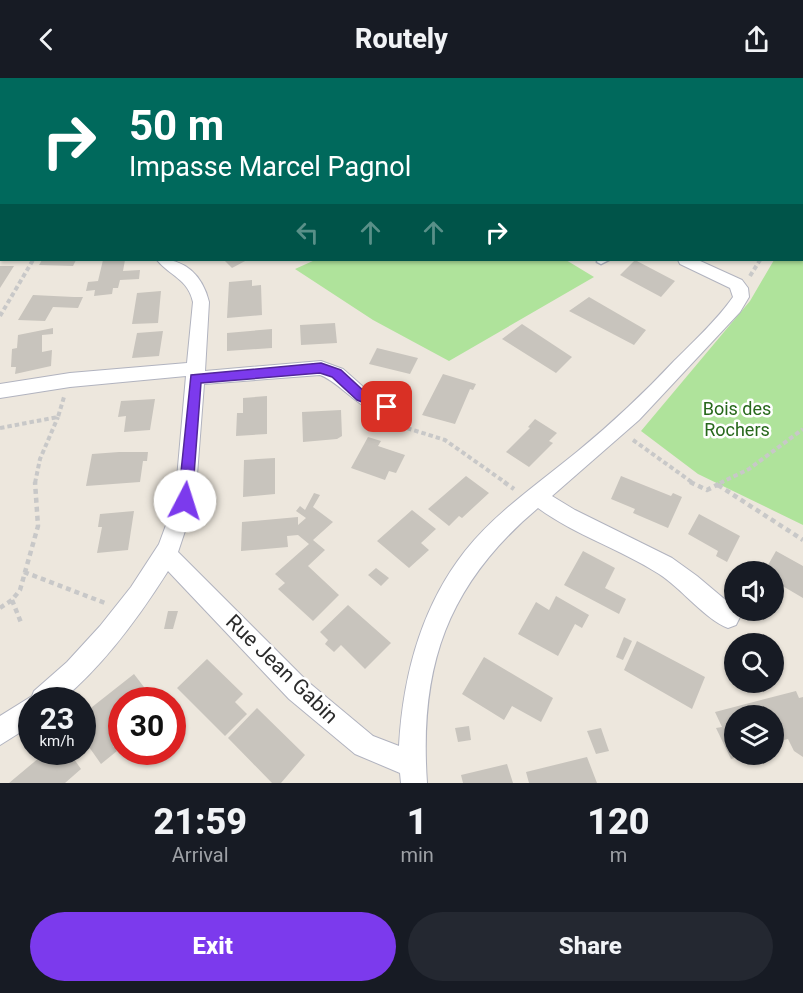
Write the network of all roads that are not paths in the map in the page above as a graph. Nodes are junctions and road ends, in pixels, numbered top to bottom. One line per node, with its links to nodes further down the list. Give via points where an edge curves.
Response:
1 (166, 261): 3 (street, via 199,289 201,328)
2 (688, 261): 6 (street, via 740,288 741,297 734,308 617,429)
3 (196, 374): 4 (street, via 70,380); 5 (street, via 321,368 337,374 362,397); 7 (street, via 185,501)
4 (0, 391)
5 (387, 407)
6 (535, 500): 8 (street, via 664,565); 12 (street, via 496,532 473,558 452,589 431,633 416,692)
7 (165, 555): 9 (street, via 126,611); 12 (street, Rue Jean Gabin, via 298,690 364,745)
8 (724, 613)
9 (60, 687)
10 (18, 719): 11 (street)
11 (0, 732)
12 (413, 774)

